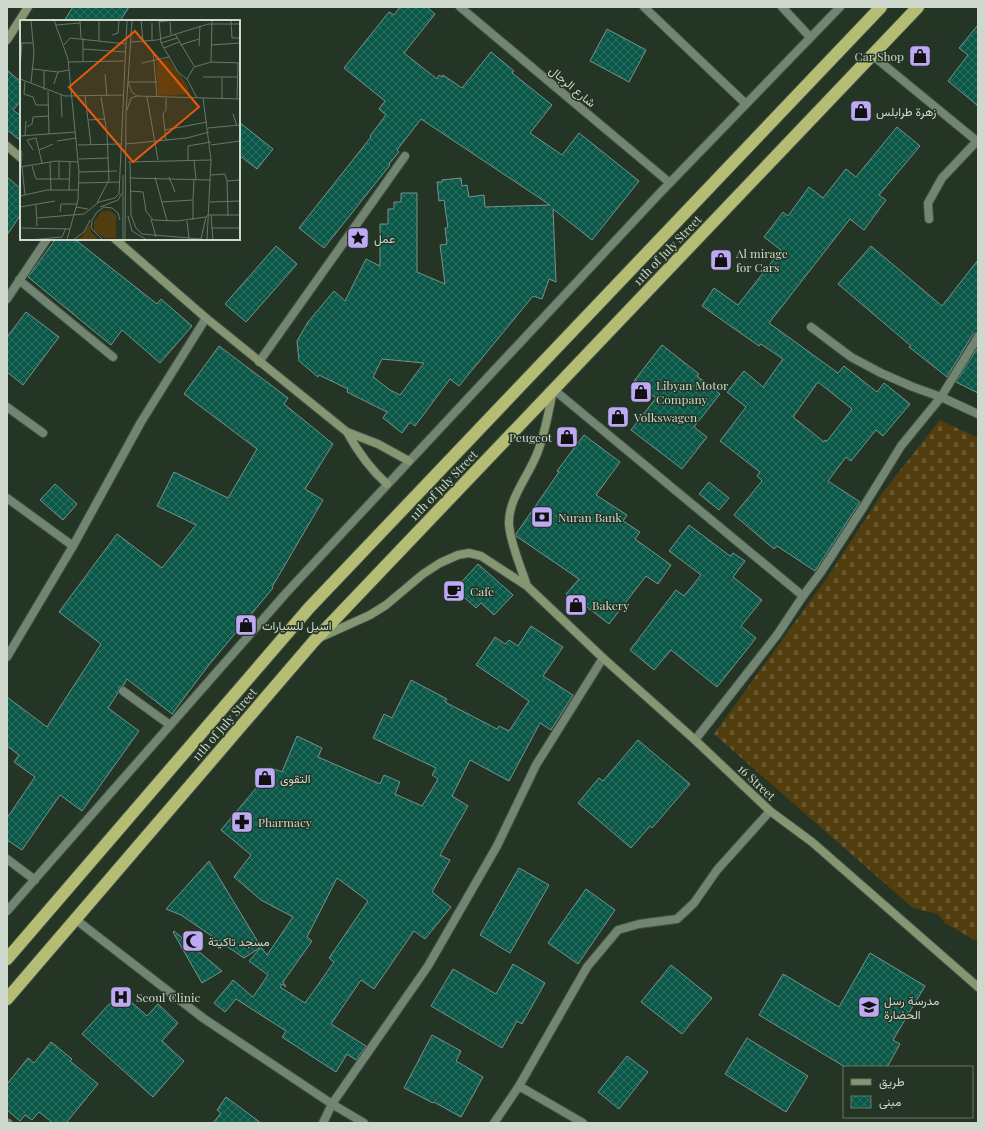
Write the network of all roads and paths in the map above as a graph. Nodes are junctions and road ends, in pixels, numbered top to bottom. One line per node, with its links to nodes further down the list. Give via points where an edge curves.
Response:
1 (28, 7): 9 (street)
2 (460, 7): 16 (street, شارع الرجال)
3 (644, 7): 11 (street)
4 (782, 7): 8 (street)
5 (840, 7): 8 (street)
6 (881, 7): 50 (highway, 11th of July Street, via 309,608)
7 (918, 7): 10 (highway, 11th of July Street)
8 (810, 38): 11 (street)
9 (7, 40)
10 (872, 55): 12 (street); 27 (highway, 11th of July Street)
11 (746, 104): 16 (street)
12 (977, 141): 17 (street, via 942,178 928,203)
13 (7, 146): 15 (street)
14 (405, 156): 26 (street)
15 (20, 157)
16 (670, 183): 33 (street)
17 (929, 219)
18 (45, 240): 20 (street)
19 (116, 240): 22 (street)
20 (19, 280): 21 (street); 25 (street)
21 (7, 299)
22 (206, 318): 26 (street); 36 (street, via 141,422)
23 (811, 327): 28 (street, via 851,357 880,373)
24 (978, 336): 28 (street)
25 (112, 357)
26 (259, 362): 31 (street)
27 (553, 390): 37 (street, via 544,435 510,510 511,538); 38 (street); 39 (highway, 11th of July Street)
28 (941, 397): 30 (street); 38 (street, via 900,446 860,513)
29 (7, 407): 32 (street)
30 (978, 414)
31 (347, 432): 33 (street, via 378,444); 34 (street, via 364,460)
32 (43, 433)
33 (409, 461): 34 (street)
34 (387, 484): 43 (street, via 287,592)
35 (7, 498): 36 (street)
36 (73, 546): 40 (street)
37 (527, 586): 39 (street, 16 Street, via 481,556 469,553 440,563 370,615); 41 (street, 16 Street)
38 (803, 596): 44 (street, via 777,635)
39 (314, 641): 49 (highway, 11th of July Street)
40 (7, 657)
41 (603, 658): 44 (street, 16 Street); 54 (street, via 536,765 497,846 428,966)
42 (123, 691): 43 (street)
43 (170, 725): 47 (street)
44 (694, 740): 45 (street, 16 Street)
45 (770, 811): 51 (street, 16 Street, via 812,842); 53 (street, via 717,870 694,903 677,920 638,924 618,930 587,967)
46 (7, 859): 47 (street)
47 (35, 880): 48 (street)
48 (7, 911)
49 (75, 919): 52 (highway, 11th of July Street); 54 (street, via 203,1018)
50 (7, 959)
51 (978, 987)
52 (7, 999)
53 (519, 1086): 57 (street); 58 (street)
54 (332, 1104): 55 (street); 56 (street)
55 (323, 1123)
56 (364, 1123)
57 (494, 1123)
58 (583, 1123)

